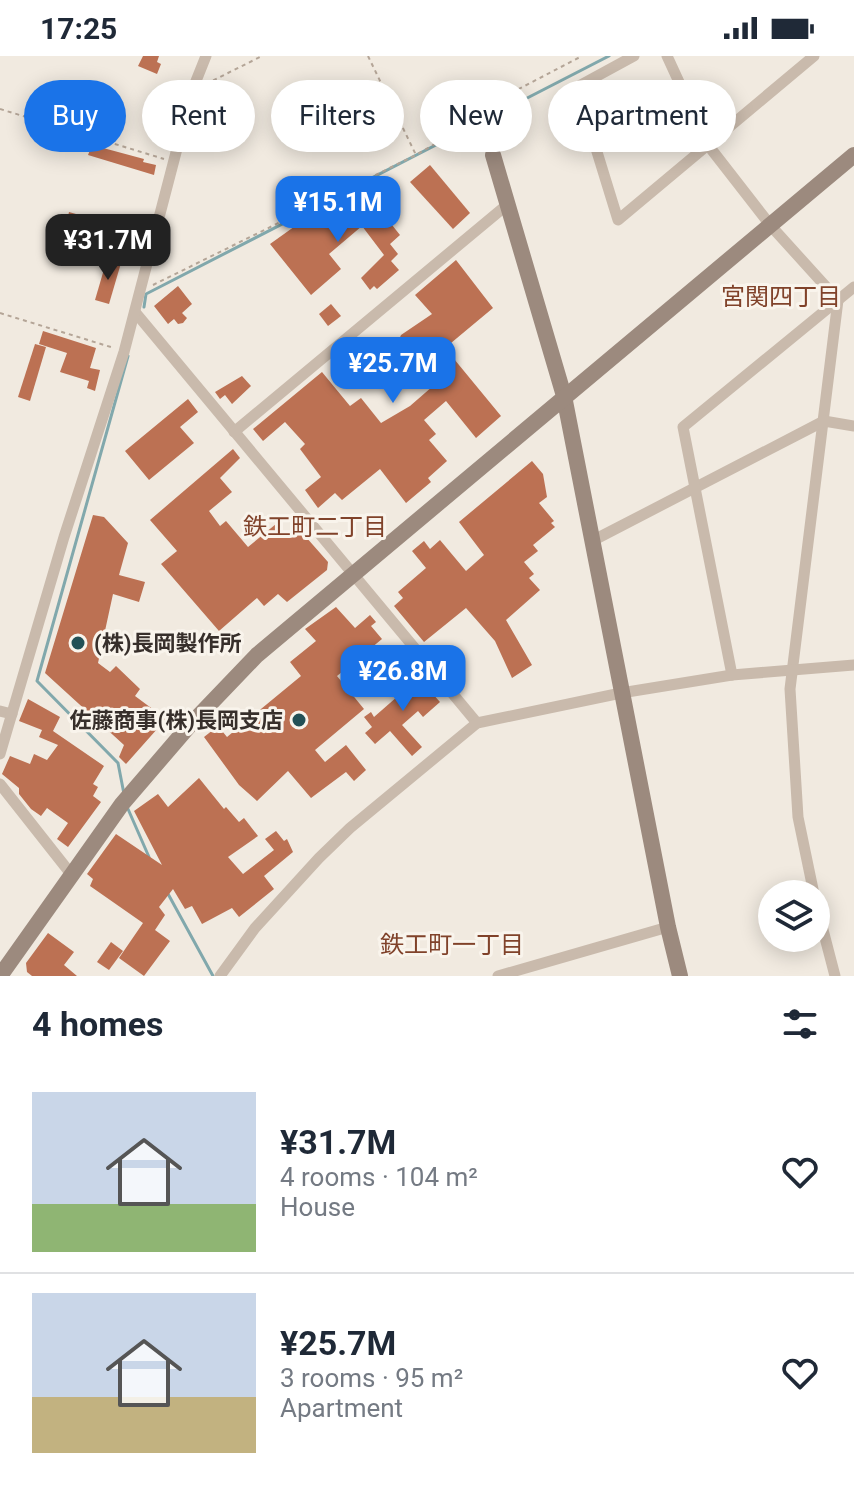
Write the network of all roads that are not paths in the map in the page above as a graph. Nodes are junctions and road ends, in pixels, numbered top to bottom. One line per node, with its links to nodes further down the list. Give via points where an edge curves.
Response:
1 (206, 56): 18 (street, via 192,91)
2 (634, 56): 5 (street)
3 (667, 56): 6 (street)
4 (814, 56): 7 (street)
5 (590, 80)
6 (678, 80)
7 (736, 121)
8 (492, 152): 12 (lane)
9 (597, 152): 10 (street, via 618,220)
10 (700, 152)
11 (713, 152): 15 (street)
12 (493, 155): 14 (street)
13 (854, 155): 15 (street)
14 (508, 204): 19 (street); 22 (street)
15 (771, 226): 17 (street); 19 (street)
16 (854, 287): 17 (street)
17 (838, 300): 20 (street); 23 (street, via 683,427)
18 (135, 312): 22 (street); 30 (street)
19 (564, 396): 24 (street); 25 (street)
20 (824, 421): 21 (street); 23 (street); 27 (street)
21 (854, 426)
22 (234, 432): 25 (street)
23 (696, 488): 24 (street); 28 (street)
24 (592, 541): 29 (street)
25 (351, 573): 31 (street); 34 (street, via 257,655 189,726)
26 (854, 665): 27 (street)
27 (792, 668): 28 (street); 35 (street, via 792,759)
28 (732, 675): 29 (street)
29 (621, 693): 31 (street); 36 (street)
30 (6, 712): 32 (street)
31 (477, 723): 39 (street, via 319,858 255,928)
32 (0, 754)
33 (0, 784): 34 (street)
34 (71, 874): 38 (street)
35 (811, 880)
36 (668, 927): 40 (street); 41 (street)
37 (829, 952): 42 (street)
38 (1, 974)
39 (220, 976)
40 (498, 976)
41 (680, 976)
42 (835, 976)

